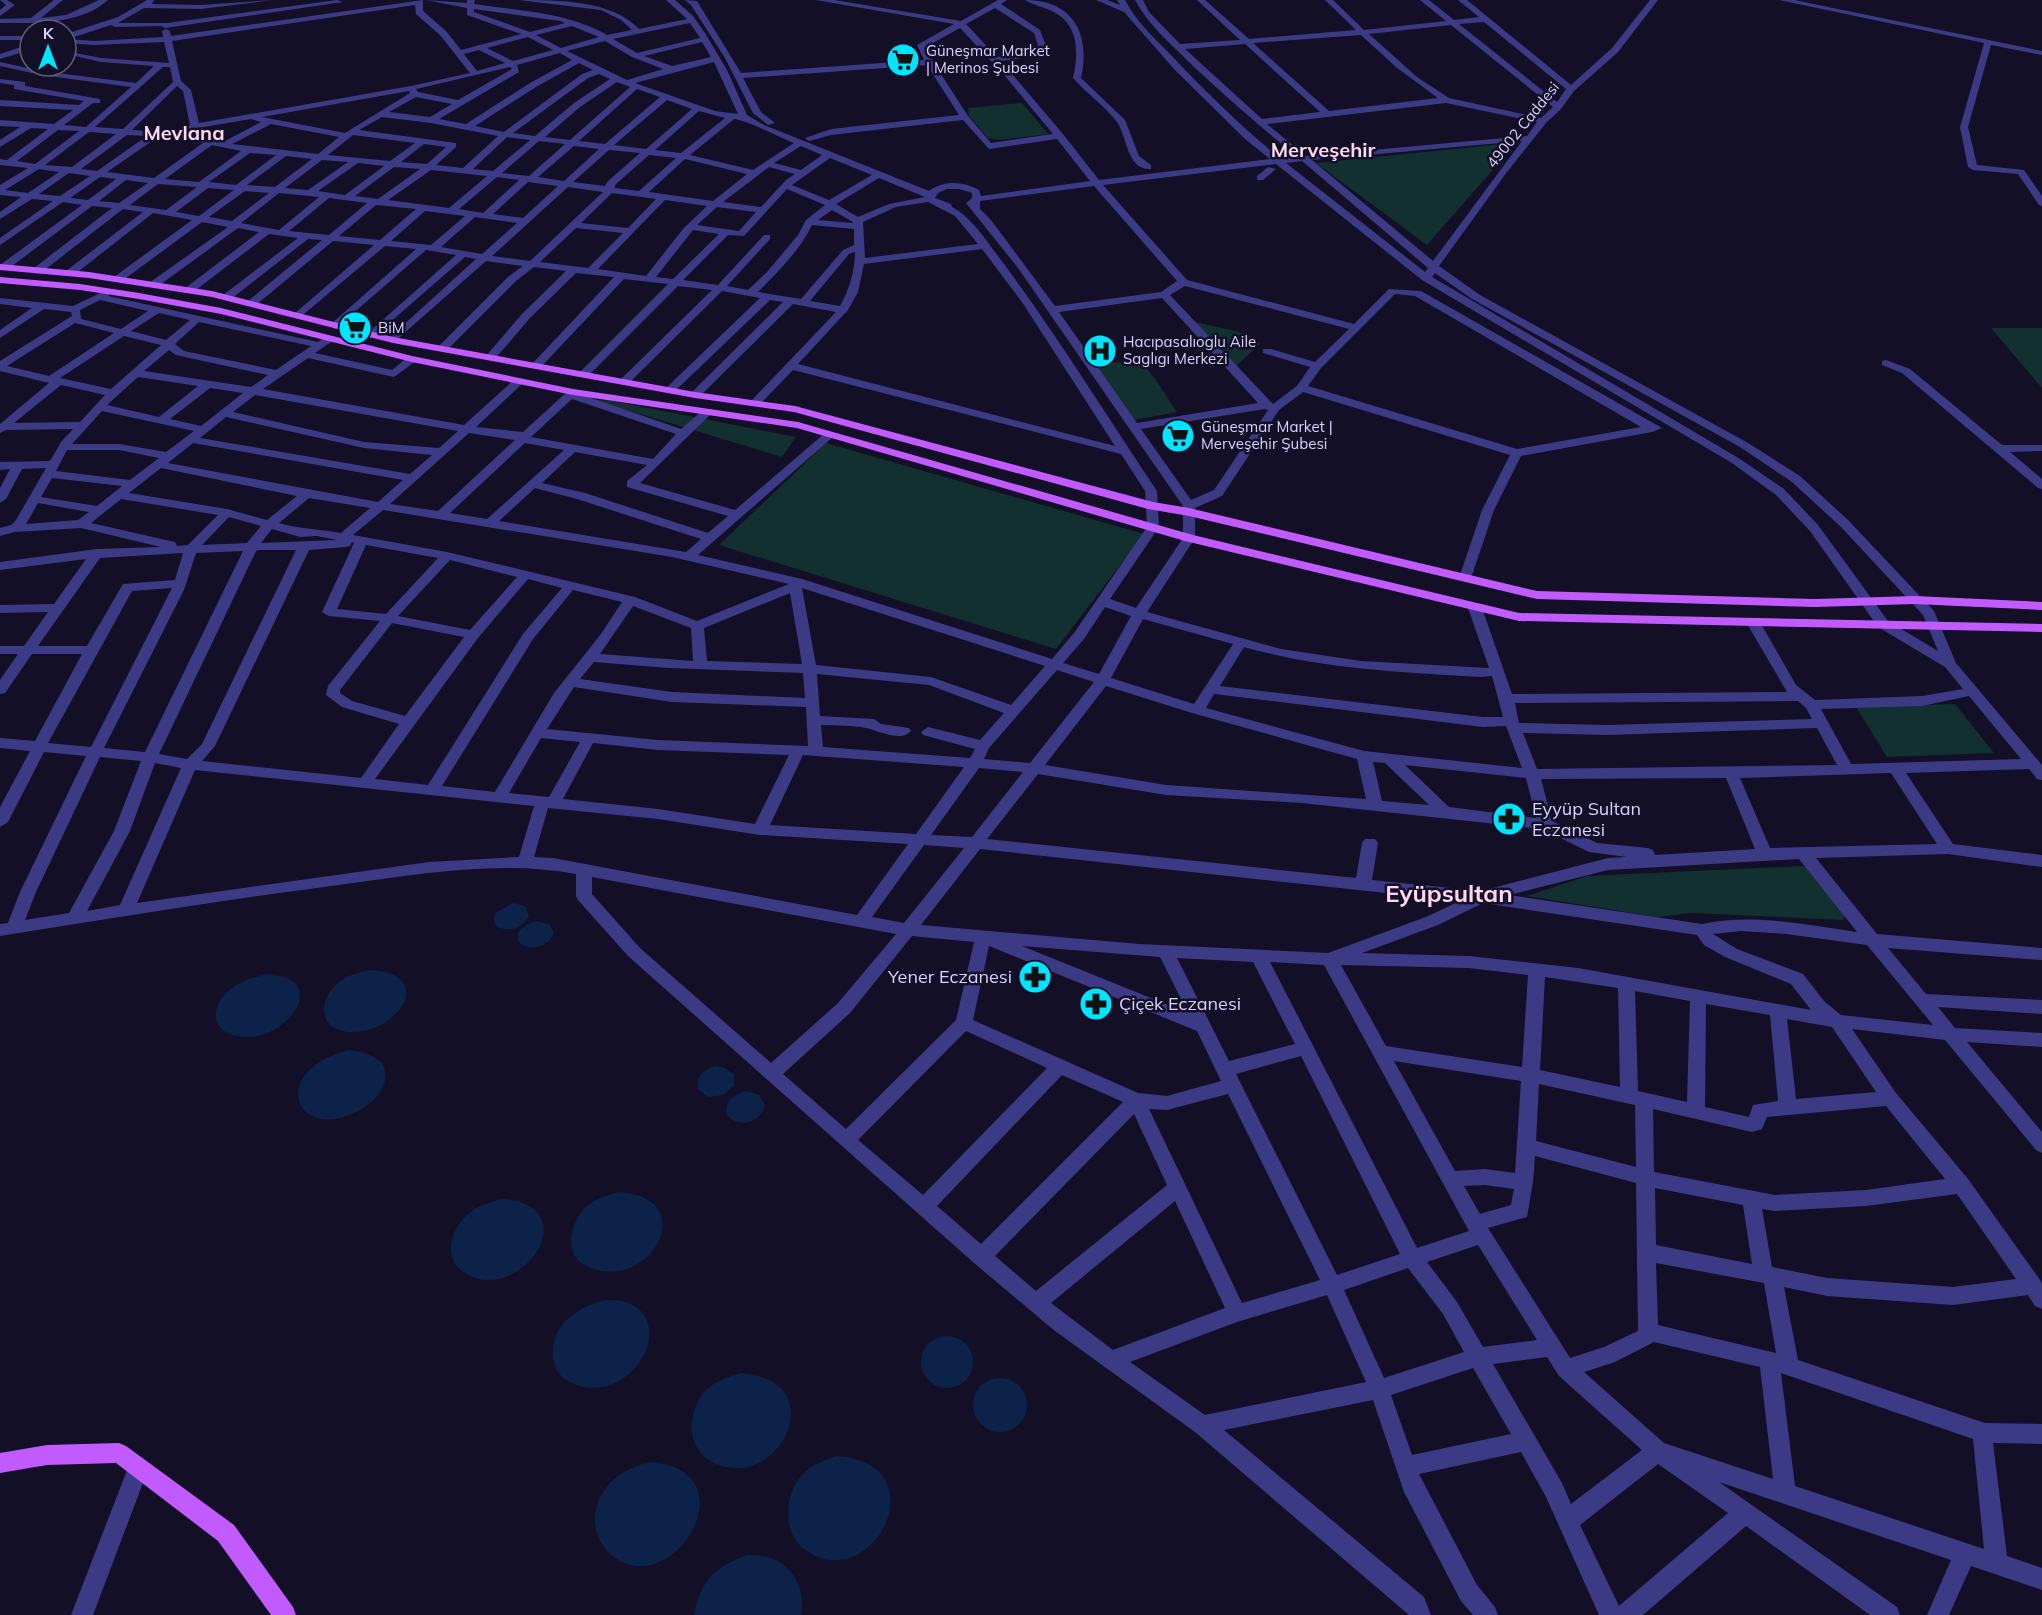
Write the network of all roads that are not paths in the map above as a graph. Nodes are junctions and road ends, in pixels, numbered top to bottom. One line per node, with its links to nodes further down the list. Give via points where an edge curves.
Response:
1 (1, 0): 29 (street, via 11,5)
2 (58, 0): 30 (street)
3 (104, 0): 31 (street, via 82,13)
4 (153, 0): 25 (street)
5 (269, 0): 22 (street)
6 (430, 0): 24 (street)
7 (524, 0): 41 (street, via 563,1 615,13)
8 (820, 0): 38 (street)
9 (1029, 0): 147 (street, via 1061,13 1075,25 1082,57 1077,78 1122,122 1135,157)
10 (1100, 0): 27 (street)
11 (1121, 0): 27 (street)
12 (1139, 0): 54 (street)
13 (1202, 0): 51 (street)
14 (1329, 0): 42 (street)
15 (1424, 0): 39 (street)
16 (1462, 0): 32 (street)
17 (1654, 0): 86 (street, 49002 Caddesi, via 1616,50)
18 (1783, 0): 53 (street)
19 (339, 1): 28 (street); 40 (street)
20 (419, 1): 28 (street); 60 (street, via 419,12)
21 (686, 1): 33 (street); 77 (street)
22 (241, 2): 26 (street)
23 (999, 2): 38 (street); 67 (street, via 1037,32 1042,46 1028,55)
24 (470, 3): 37 (street); 44 (street, via 470,13)
25 (144, 6): 26 (street); 36 (street)
26 (163, 8): 40 (street)
27 (1125, 10): 134 (street, via 1248,142)
28 (345, 13): 48 (street)
29 (0, 14)
30 (36, 18)
31 (51, 18)
32 (1486, 19): 39 (street); 86 (street)
33 (692, 20): 41 (street); 49 (street)
34 (0, 21): 35 (street)
35 (18, 21)
36 (118, 22): 40 (street); 43 (street); 52 (street)
37 (573, 23): 44 (street); 47 (street)
38 (960, 23): 67 (street); 68 (street, via 920,46)
39 (1452, 23): 42 (street); 95 (street)
40 (164, 25): 48 (street)
41 (636, 32): 47 (street)
42 (1363, 32): 51 (street); 91 (street)
43 (78, 35)
44 (530, 35): 55 (street); 58 (street)
45 (0, 38): 46 (street)
46 (18, 38)
47 (606, 38): 58 (street); 63 (street)
48 (169, 39): 57 (street); 72 (street)
49 (704, 39): 63 (street); 65 (street)
50 (78, 41): 52 (street)
51 (1247, 42): 54 (street); 99 (street)
52 (94, 43): 57 (street); 59 (street)
53 (1988, 43): 61 (street); 181 (street, via 1964,127 1968,153 1973,167 2021,172)
54 (1178, 47): 107 (street)
55 (480, 48): 60 (street); 71 (street)
56 (18, 51): 64 (street)
57 (124, 51): 62 (street); 70 (street)
58 (560, 51): 66 (street); 71 (street)
59 (78, 53)
60 (460, 53): 76 (street)
61 (2042, 53)
62 (78, 55)
63 (635, 55): 74 (street)
64 (0, 57)
65 (716, 59): 74 (street); 101 (street)
66 (578, 60): 75 (street); 113 (street)
67 (994, 60): 120 (street)
68 (931, 62): 77 (street); 103 (street)
69 (0, 64): 73 (street)
70 (162, 64): 72 (street); 84 (street)
71 (513, 64): 76 (street); 93 (street, via 516,70)
72 (175, 66): 82 (street)
73 (18, 68)
74 (671, 69): 83 (street)
75 (599, 71): 80 (street); 118 (street, via 585,76)
76 (475, 74): 87 (street)
77 (738, 75): 122 (street, via 757,113 766,121)
78 (34, 78): 85 (street)
79 (76, 78): 84 (street)
80 (616, 79): 83 (street); 121 (street)
81 (0, 81): 85 (street)
82 (177, 82): 111 (street, via 187,90); 115 (street)
83 (631, 84): 88 (street); 127 (street)
84 (136, 85): 94 (street)
85 (20, 86): 89 (street); 90 (street)
86 (1571, 89): 95 (street, 49002 Caddesi)
87 (413, 91): 93 (street); 98 (street); 100 (street)
88 (667, 96): 97 (street); 130 (street)
89 (0, 98)
90 (91, 100): 94 (street); 96 (street)
91 (1446, 100): 99 (street); 106 (street)
92 (0, 103): 96 (street)
93 (459, 103): 104 (street)
94 (115, 104): 114 (street)
95 (1558, 107): 106 (street, 49002 Caddesi)
96 (81, 108): 112 (street)
97 (698, 108): 102 (street); 133 (street)
98 (381, 114): 104 (street); 117 (street)
99 (1326, 114): 107 (street)
100 (246, 116): 105 (street); 111 (street)
101 (743, 116): 102 (street); 128 (street)
102 (732, 117): 137 (street)
103 (965, 117): 120 (street, via 989,146); 122 (street, via 831,132)
104 (430, 120): 109 (street)
105 (269, 121): 117 (street); 129 (street)
106 (1543, 121): 123 (street, 49002 Caddesi)
107 (1260, 122): 131 (street)
108 (0, 123): 110 (street)
109 (446, 124): 113 (street); 126 (street)
110 (29, 125): 112 (street); 124 (street)
111 (195, 126): 119 (street)
112 (56, 127): 114 (street); 141 (street)
113 (468, 127): 118 (street)
114 (88, 129): 115 (street); 145 (street)
115 (126, 130): 116 (street); 148 (street)
116 (156, 134): 119 (street); 151 (street)
117 (348, 134): 126 (street); 138 (street)
118 (508, 135): 121 (street); 149 (street)
119 (181, 136): 125 (street)
120 (1060, 136): 160 (street)
121 (538, 138): 127 (street); 154 (street)
122 (810, 138): 166 (street, via 930,185)
123 (1530, 138): 139 (street); 219 (street, 49002 Caddesi)
124 (2, 142)
125 (210, 142): 129 (street); 162 (street)
126 (421, 142): 142 (street); 146 (street, via 453,145)
127 (572, 143): 130 (street); 159 (street)
128 (800, 143): 136 (street); 143 (street)
129 (224, 145): 132 (street)
130 (607, 146): 133 (street); 163 (street)
131 (1291, 148): 134 (street); 139 (street)
132 (248, 150): 135 (street); 164 (street)
133 (648, 152): 137 (street); 171 (street, via 610,184)
134 (1267, 152): 144 (street); 147 (street)
135 (283, 154): 138 (street); 167 (street)
136 (829, 154): 153 (street); 155 (street)
137 (684, 156): 152 (street); 173 (street)
138 (317, 157): 140 (street); 170 (street)
139 (1304, 160): 144 (street); 219 (street)
140 (356, 161): 142 (street); 172 (street)
141 (8, 162): 145 (street); 150 (street)
142 (393, 164): 146 (street); 178 (street)
143 (766, 164): 152 (street); 153 (street)
144 (1275, 165): 160 (street, via 1242,164); 161 (street); 225 (street, via 1295,173)
145 (38, 166): 148 (street); 169 (street)
146 (429, 167): 149 (street); 183 (street)
147 (1148, 167): 160 (street)
148 (71, 170): 151 (street); 174 (street)
149 (466, 170): 154 (street)
150 (1, 173)
151 (99, 173): 157 (street); 177 (street)
152 (754, 173): 184 (street)
153 (803, 173): 165 (street)
154 (496, 174): 159 (street); 190 (street)
155 (879, 174): 179 (street); 185 (street)
156 (1079, 175): 160 (street)
157 (126, 176): 162 (street); 182 (street)
158 (1068, 176): 168 (street)
159 (529, 178): 163 (street); 194 (street)
160 (1093, 178): 180 (street); 230 (street)
161 (1260, 178)
162 (156, 181): 164 (street); 186 (street)
163 (567, 184): 171 (street); 196 (street)
164 (203, 185): 167 (street); 191 (street)
165 (786, 186): 185 (street); 189 (street)
166 (946, 186): 168 (street); 179 (street, via 935,190)
167 (242, 187): 170 (street); 195 (street)
168 (967, 188): 180 (street, via 976,192)
169 (0, 190): 174 (street)
170 (277, 190): 172 (street); 199 (street)
171 (610, 190): 173 (street); 200 (street)
172 (310, 193): 175 (street)
173 (641, 194): 176 (street)
174 (30, 195): 177 (street); 193 (street)
175 (326, 196): 178 (street); 205 (street)
176 (664, 196): 184 (street); 203 (street)
177 (61, 198): 182 (street); 209 (street)
178 (345, 199): 183 (street)
179 (933, 199): 180 (street, via 962,206); 198 (street, via 880,208); 212 (street, via 958,214)
180 (975, 200): 247 (street, via 975,210)
181 (2042, 202)
182 (91, 203): 186 (street); 218 (street)
183 (376, 203): 187 (street); 208 (street)
184 (717, 203): 189 (street); 201 (street)
185 (830, 204): 197 (street); 198 (street)
186 (123, 207): 188 (street); 221 (street)
187 (423, 208): 190 (street); 210 (street)
188 (151, 210): 191 (street); 223 (street)
189 (762, 210): 204 (street, via 741,234)
190 (450, 212): 192 (street)
191 (168, 213): 195 (street)
192 (473, 214): 194 (street); 213 (street)
193 (0, 216)
194 (485, 216): 196 (street)
195 (199, 220): 199 (street); 226 (street)
196 (527, 221): 215 (street)
197 (809, 222): 198 (street); 234 (street, via 796,244)
198 (857, 224): 211 (street)
199 (234, 225): 202 (street); 231 (street)
200 (574, 225): 203 (street); 217 (street)
201 (691, 227): 204 (street); 228 (street)
202 (268, 230): 205 (street); 233 (street)
203 (630, 231): 222 (street)
204 (725, 232): 229 (street)
205 (280, 233): 206 (street)
206 (307, 236): 208 (street); 239 (street)
207 (767, 237): 232 (street)
208 (330, 238): 210 (street); 243 (street)
209 (0, 242)
210 (385, 243): 213 (street); 249 (street)
211 (859, 246): 216 (street); 242 (street, via 846,252)
212 (985, 246): 216 (street); 304 (street)
213 (428, 248): 214 (street); 251 (street)
214 (464, 253): 215 (street); 255 (street)
215 (485, 258): 217 (street); 256 (street)
216 (860, 262): 246 (street, via 853,292)
217 (533, 263): 220 (street); 259 (street)
218 (2, 267): 221 (main road)
219 (1435, 268): 225 (street, 49002 Caddesi); 351 (street, via 1484,302 1744,445 1796,479 1845,524)
220 (574, 269): 222 (street); 262 (street)
221 (38, 270): 223 (main road)
222 (591, 271): 224 (street)
223 (70, 273): 226 (main road)
224 (621, 276): 228 (street); 265 (street)
225 (1426, 278): 235 (street, 49002 Caddesi); 289 (street)
226 (118, 279): 231 (main road)
227 (0, 280): 236 (main road)
228 (648, 280): 229 (street)
229 (676, 282): 232 (street); 271 (street)
230 (1183, 282): 237 (street); 252 (street)
231 (153, 285): 233 (main road)
232 (720, 288): 234 (street); 274 (street)
233 (188, 291): 239 (main road)
234 (751, 293): 238 (street)
235 (1417, 293): 252 (street, via 1393,291); 294 (street)
236 (104, 294): 245 (street); 248 (street); 257 (main road, via 221,311)
237 (1164, 295): 247 (street); 283 (street)
238 (768, 296): 240 (street); 277 (street)
239 (227, 297): 243 (main road)
240 (792, 300): 242 (street); 281 (street)
241 (1, 302): 244 (street)
242 (804, 302): 246 (street)
243 (252, 303): 249 (main road)
244 (43, 305): 248 (street); 254 (street)
245 (159, 309): 250 (street); 253 (street)
246 (843, 310): 266 (street)
247 (1052, 310): 291 (street)
248 (74, 314): 253 (street); 268 (street)
249 (298, 316): 251 (main road)
250 (198, 318): 257 (street); 258 (street)
251 (335, 326): 255 (main road)
252 (1355, 327): 267 (street)
253 (124, 332): 258 (street); 272 (street)
254 (0, 335)
255 (372, 335): 256 (main road)
256 (393, 340): 259 (main road)
257 (324, 341): 261 (street); 263 (main road)
258 (168, 344): 269 (street); 270 (street, via 180,353)
259 (442, 350): 262 (main road)
260 (1267, 351): 267 (street)
261 (306, 354): 263 (street, via 394,374); 270 (street)
262 (490, 358): 265 (main road)
263 (412, 359): 273 (main road)
264 (1886, 363): 302 (street, via 1906,371)
265 (536, 366): 271 (main road)
266 (791, 366): 282 (street); 304 (street)
267 (1317, 366): 276 (street)
268 (0, 367): 272 (street)
269 (136, 373): 275 (street); 280 (street)
270 (277, 374): 278 (street)
271 (583, 375): 274 (main road)
272 (54, 381): 280 (street); 288 (street)
273 (519, 381): 279 (main road); 293 (street)
274 (624, 382): 277 (main road)
275 (209, 383): 278 (street); 287 (street)
276 (1301, 388): 283 (street); 305 (street)
277 (670, 390): 281 (main road)
278 (252, 391): 286 (street); 293 (street)
279 (574, 392): 285 (main road); 295 (street, via 574,396); 297 (street)
280 (112, 393): 284 (street)
281 (695, 395): 282 (main road)
282 (753, 404): 321 (main road, via 795,409)
283 (1271, 406): 291 (street); 322 (street, via 1218,493)
284 (99, 407): 287 (street); 290 (street)
285 (708, 411): 295 (street); 296 (main road)
286 (223, 413): 292 (street); 303 (street, via 364,444)
287 (162, 420): 292 (street)
288 (4, 423): 290 (street)
289 (1674, 424): 294 (street); 350 (street, via 1780,492 1814,528)
290 (82, 426): 299 (street)
291 (1132, 427): 322 (street)
292 (201, 429): 298 (street)
293 (466, 429): 297 (street); 303 (street)
294 (1652, 429): 305 (street)
295 (683, 433): 307 (street)
296 (829, 435): 326 (street); 330 (main road)
297 (522, 437): 300 (street); 325 (street)
298 (188, 439): 306 (street); 312 (street)
299 (64, 447): 306 (street, via 119,447); 311 (street)
300 (574, 447): 307 (street); 314 (street)
301 (2042, 448): 302 (street)
302 (1999, 449): 315 (street)
303 (440, 452): 312 (street)
304 (1126, 452): 321 (street, via 1151,491)
305 (1517, 453): 345 (street, via 1488,510)
306 (168, 456): 308 (street)
307 (656, 463): 326 (street, via 631,484)
308 (157, 464): 313 (street); 316 (street)
309 (0, 466): 310 (street)
310 (18, 466): 311 (street); 318 (street)
311 (51, 469): 313 (street); 319 (street)
312 (413, 478): 320 (street)
313 (133, 484): 317 (street)
314 (533, 484): 327 (street); 334 (street)
315 (2042, 485)
316 (307, 494): 320 (street); 329 (street)
317 (119, 495): 323 (street); 324 (street)
318 (0, 499)
319 (34, 499): 323 (street); 331 (street)
320 (380, 505): 325 (street); 333 (street)
321 (1152, 506): 322 (main road); 330 (street)
322 (1189, 509): 335 (street); 345 (main road)
323 (100, 510): 328 (street)
324 (227, 513): 329 (street); 339 (street)
325 (441, 515): 327 (street)
326 (738, 515): 334 (street)
327 (490, 523): 342 (street)
328 (81, 524): 331 (street); 339 (street)
329 (269, 525): 333 (street); 337 (street)
330 (1153, 527): 335 (main road); 352 (street)
331 (15, 528): 332 (street)
332 (0, 532)
333 (342, 538): 336 (street)
334 (711, 538): 342 (street)
335 (1189, 538): 355 (main road); 357 (street)
336 (361, 542): 338 (street); 341 (street); 358 (street, via 329,612)
337 (251, 547): 338 (street); 339 (street); 400 (street)
338 (303, 548): 403 (street, via 208,746)
339 (191, 549): 340 (street); 346 (street)
340 (97, 553): 343 (street); 354 (street)
341 (447, 556): 344 (street); 358 (street)
342 (688, 557): 347 (street)
343 (0, 566)
344 (525, 575): 348 (street); 364 (street)
345 (1465, 578): 350 (main road, via 1537,595 1815,603)
346 (180, 584): 368 (street, via 128,587); 398 (street)
347 (796, 584): 362 (street); 372 (street); 373 (street)
348 (570, 586): 349 (street); 411 (street, via 528,637)
349 (630, 600): 362 (street); 369 (street)
350 (1865, 600): 351 (main road); 360 (street)
351 (1915, 600): 353 (main road); 361 (street)
352 (1102, 601): 357 (street); 372 (street)
353 (2042, 606)
354 (58, 608): 356 (street); 367 (street)
355 (1475, 608): 359 (main road, via 1519,617); 374 (street)
356 (0, 609)
357 (1139, 614): 365 (street); 375 (street)
358 (389, 618): 364 (street); 386 (street, via 333,688 333,695 347,704)
359 (1753, 622): 360 (main road); 381 (street, via 1791,688)
360 (1883, 624): 361 (main road); 370 (street)
361 (1935, 625): 363 (main road); 370 (street)
362 (697, 626): 371 (street)
363 (2042, 628)
364 (473, 635): 386 (street)
365 (1241, 642): 374 (street, via 1280,653 1361,664); 378 (street)
366 (0, 650): 367 (street)
367 (28, 650): 368 (street); 377 (street)
368 (90, 650): 395 (street)
369 (590, 657): 371 (street); 376 (street)
370 (1950, 664): 379 (street)
371 (700, 665): 373 (street)
372 (1055, 666): 375 (street); 384 (street)
373 (810, 669): 382 (street); 384 (street, via 931,681)
374 (1498, 671): 380 (street)
375 (1103, 680): 383 (street); 404 (street)
376 (570, 682): 382 (street, via 672,697); 391 (street)
377 (0, 689)
378 (1210, 689): 383 (street); 388 (street)
379 (1973, 691): 381 (street, via 1922,701); 407 (street)
380 (1507, 699): 381 (street); 388 (street)
381 (1807, 700): 387 (street)
382 (812, 703): 385 (street)
383 (1197, 711): 399 (street)
384 (1015, 712): 394 (street)
385 (813, 720): 389 (street, via 874,724 876,728); 397 (street)
386 (409, 722): 410 (street)
387 (1822, 723): 388 (street, via 1607,730); 406 (street)
388 (1513, 724): 409 (street)
389 (904, 731)
390 (928, 732): 394 (street)
391 (537, 733): 392 (street); 412 (street)
392 (589, 738): 396 (street); 413 (street)
393 (0, 743): 395 (street)
394 (983, 746): 402 (street)
395 (37, 747): 398 (street); 416 (street)
396 (798, 751): 397 (street); 418 (street)
397 (816, 751): 402 (street)
398 (95, 752): 400 (street); 434 (street)
399 (1364, 756): 401 (street); 414 (street)
400 (150, 757): 403 (street); 432 (street, via 122,831)
401 (1388, 758): 409 (street); 415 (street)
402 (975, 763): 404 (street); 419 (street)
403 (190, 765): 410 (street); 431 (street)
404 (1032, 768): 414 (street, via 1166,790); 420 (street)
405 (1895, 768): 406 (street); 407 (street); 422 (street)
406 (1847, 770): 408 (street)
407 (2038, 770)
408 (1731, 773): 409 (street); 423 (street)
409 (1532, 774): 417 (street)
410 (365, 783): 411 (street)
411 (433, 789): 412 (street)
412 (500, 796): 413 (street)
413 (549, 802): 418 (street); 426 (street)
414 (1374, 804): 415 (street)
415 (1445, 812): 417 (street)
416 (0, 822)
417 (1545, 824): 425 (street, via 1594,848)
418 (760, 830): 419 (street)
419 (920, 839): 420 (street); 433 (street)
420 (974, 843): 429 (street); 435 (street)
421 (1370, 843): 429 (street)
422 (1948, 849): 424 (street); 427 (street)
423 (1765, 854): 424 (street); 425 (street)
424 (1804, 854): 438 (street)
425 (1681, 858): 430 (street, via 1608,864)
426 (525, 861): 428 (street); 431 (street, via 482,861)
427 (2042, 861)
428 (584, 870): 433 (street); 457 (street, via 584,896 634,952)
429 (1363, 885): 430 (street)
430 (1481, 897): 436 (street); 442 (street, via 1412,929)
431 (125, 912): 432 (street)
432 (74, 920): 434 (street)
433 (861, 921): 435 (street)
434 (7, 929)
435 (908, 930): 437 (street); 457 (street, via 844,1008)
436 (1702, 930): 438 (street, via 1753,926); 449 (street, via 1710,941 1731,953 1797,979 1818,1006)
437 (983, 937): 439 (street); 450 (street); 451 (street)
438 (1872, 940): 440 (street); 446 (street)
439 (1166, 951): 441 (street); 451 (street)
440 (2042, 954)
441 (1258, 955): 442 (street); 454 (street)
442 (1329, 959): 443 (street, via 1469,962); 455 (street)
443 (1537, 970): 444 (street); 458 (street)
444 (1626, 983): 445 (street); 460 (street)
445 (1698, 997): 448 (street); 464 (street)
446 (1922, 1000): 447 (street); 452 (street)
447 (2042, 1007)
448 (1778, 1011): 449 (street); 463 (street)
449 (1837, 1022): 452 (street); 461 (street)
450 (964, 1023): 456 (street); 465 (street)
451 (1203, 1026): 459 (street)
452 (1950, 1034): 453 (street); 466 (street)
453 (2042, 1040)
454 (1304, 1048): 459 (street); 478 (street)
455 (1380, 1052): 458 (street); 469 (street)
456 (1059, 1066): 462 (street); 474 (street)
457 (771, 1074): 465 (street)
458 (1530, 1076): 460 (street); 467 (street)
459 (1228, 1078): 462 (street, via 1167,1103); 480 (street)
460 (1637, 1098): 464 (street); 468 (street)
461 (1890, 1098): 463 (street); 471 (street)
462 (1136, 1100): 472 (street); 477 (street)
463 (1788, 1109): 464 (street, via 1760,1110 1756,1124 1752,1125)
464 (1696, 1112)
465 (846, 1140): 474 (street)
466 (2042, 1145)
467 (1526, 1146): 468 (street); 470 (street)
468 (1646, 1178): 473 (street); 476 (street)
469 (1451, 1179): 470 (street, via 1485,1177); 475 (street)
470 (1524, 1182): 475 (street, via 1520,1211)
471 (1961, 1185): 473 (street, via 1866,1198 1775,1203); 481 (street)
472 (1177, 1188): 482 (street); 483 (street)
473 (1751, 1199): 479 (street)
474 (924, 1207): 477 (street)
475 (1479, 1230): 478 (street); 485 (street)
476 (1646, 1252): 479 (street); 484 (street)
477 (981, 1257): 482 (street)
478 (1413, 1259): 480 (street); 486 (street, via 1450,1308)
479 (1768, 1275): 481 (street, via 1827,1287 1953,1296); 489 (street)
480 (1332, 1285): 483 (street); 491 (street)
481 (2038, 1293)
482 (1036, 1303): 487 (street)
483 (1237, 1313): 487 (street)
484 (1648, 1332): 488 (street); 490 (street, via 1646,1337 1608,1355)
485 (1553, 1347): 486 (street); 490 (street)
486 (1478, 1357): 491 (street); 495 (street)
487 (1110, 1360): 492 (street)
488 (1769, 1360): 489 (street); 500 (street)
489 (1789, 1368): 493 (street)
490 (1566, 1369): 496 (street)
491 (1379, 1389): 492 (street); 499 (street)
492 (1202, 1425): 508 (street, via 1416,1605)
493 (1985, 1433): 494 (street); 504 (street)
494 (2042, 1434)
495 (1526, 1441): 499 (street); 502 (street)
496 (1658, 1451): 500 (street); 501 (street); 502 (street)
497 (0, 1463): 498 (main road, via 47,1455 119,1453)
498 (138, 1467): 506 (street); 507 (main road, via 226,1533)
499 (1405, 1467): 509 (street, via 1469,1593)
500 (1785, 1492): 503 (street)
501 (1745, 1513): 511 (street); 512 (street)
502 (1567, 1521): 510 (street)
503 (1965, 1554): 504 (street); 513 (street)
504 (1997, 1564): 505 (street)
505 (2042, 1579)
506 (82, 1615)
507 (285, 1615)
508 (1420, 1615)
509 (1487, 1615)
510 (1611, 1615)
511 (1626, 1615)
512 (1889, 1615)
513 (1938, 1615)

